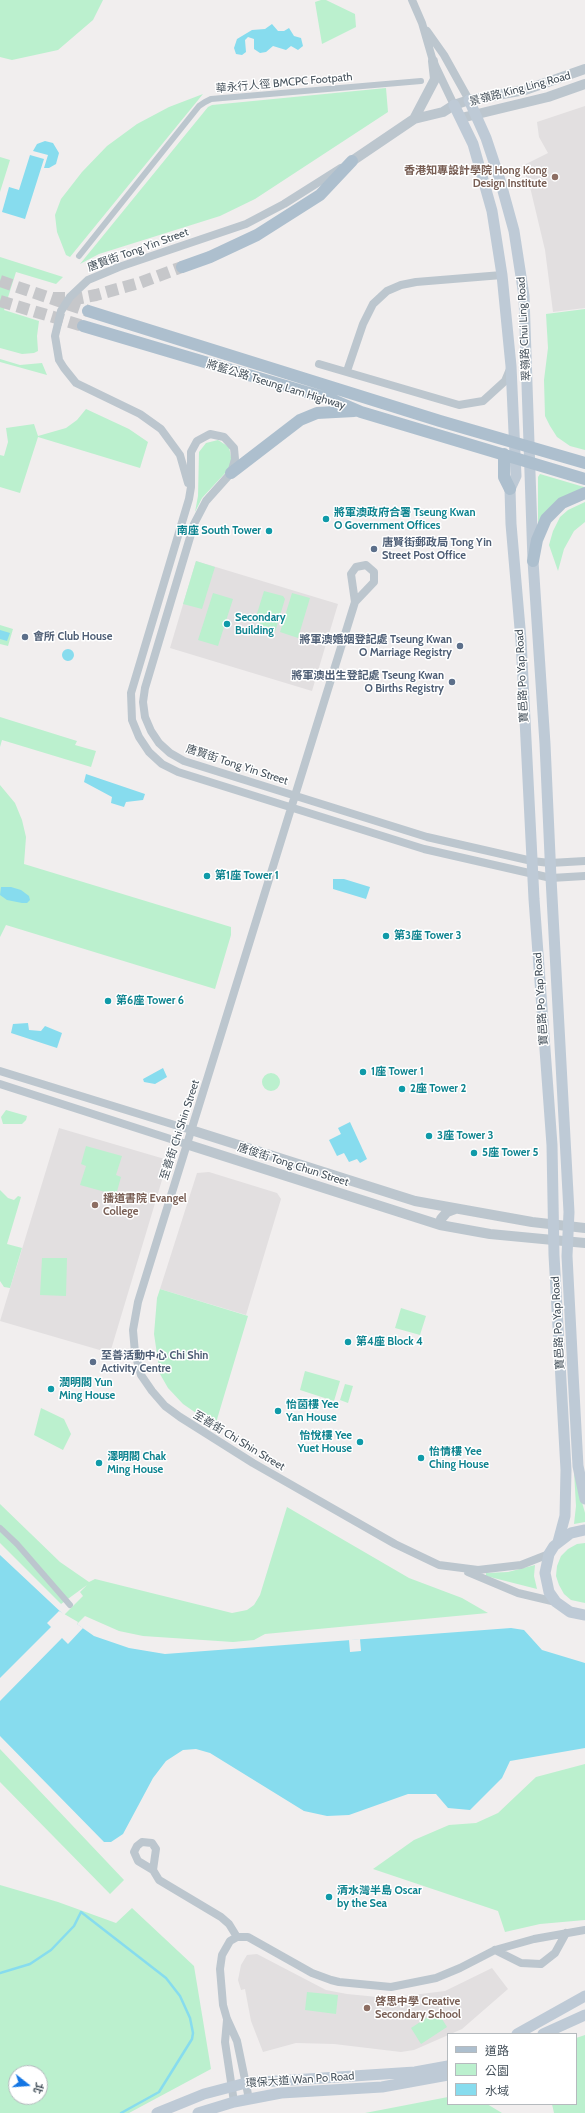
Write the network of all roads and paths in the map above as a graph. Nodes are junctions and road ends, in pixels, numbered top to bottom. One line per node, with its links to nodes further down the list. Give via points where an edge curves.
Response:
1 (412, 0): 2 (street, 翠嶺路 Chui Ling Road)
2 (422, 24): 3 (street, 翠嶺路 Chui Ling Road); 7 (street, 翠嶺路 Chui Ling Road, via 444,55)
3 (434, 60): 8 (street, 翠嶺路 Chui Ling Road); 11 (street, via 435,80)
4 (585, 70): 7 (street, 景嶺路 King Ling Road, via 525,90)
5 (421, 81): 13 (street, 華永行人徑 BMCPC Footpath, via 211,99 205,102 199,106)
6 (585, 84): 9 (street, 景嶺路 King Ling Road, via 548,97)
7 (469, 100): 8 (street, 景嶺路 King Ling Road); 9 (main road, 翠嶺路 Chui Ling Road)
8 (454, 105): 10 (main road, 翠嶺路 Chui Ling Road); 11 (street, 唐賢街 Tong Yin Street, via 442,112)
9 (475, 114): 10 (street, 景嶺路 King Ling Road); 23 (main road, 翠嶺路 Chui Ling Road, via 500,180 514,231 521,270)
10 (461, 118): 15 (main road, 翠嶺路 Chui Ling Road, via 472,144 492,210)
11 (414, 119): 12 (street, 唐賢街 Tong Yin Street)
12 (352, 161): 14 (main road, via 320,195 257,235); 31 (street, 唐賢街 Tong Yin Street, via 284,204 246,224 88,280 70,297 61,311 55,336 64,368 76,383 140,414 155,423 166,434 183,462)
13 (79, 256)
14 (182, 267)
15 (502, 275): 19 (main road, 翠嶺路 Chui Ling Road); 20 (street, via 416,282 387,291 373,304 363,324)
16 (88, 311): 22 (main road, 將藍公路 Tseung Lam Highway)
17 (83, 326): 21 (main road, 將藍公路 Tseung Lam Highway, via 333,400)
18 (319, 364): 20 (street)
19 (511, 366): 20 (street, via 506,381 484,401 459,405); 22 (main road, 翠嶺路 Chui Ling Road)
20 (347, 371)
21 (361, 412): 24 (main road, 將藍公路 Tseung Lam Highway); 27 (main road, via 348,410 316,413 300,420)
22 (514, 443): 23 (main road, 將藍公路 Tseung Lam Highway); 24 (main road, 翠嶺路 Chui Ling Road)
23 (530, 448): 25 (main road, 翠嶺路 Chui Ling Road); 26 (main road, 將藍公路 Tseung Lam Highway)
24 (509, 456): 25 (main road, 將藍公路 Tseung Lam Highway); 29 (main road, via 504,477)
25 (531, 463): 28 (main road, 將藍公路 Tseung Lam Highway); 32 (main road, 寶邑路 Po Yap Road)
26 (585, 463)
27 (231, 473): 31 (street, 唐賢街 Tong Yin Street, via 236,459 232,444 220,435 210,434 201,438 191,452); 34 (street, 唐賢街 Tong Yin Street, via 206,501 191,533 145,688 145,717 159,744 176,757)
28 (585, 479)
29 (510, 488): 36 (main road, 寶邑路 Po Yap Road, via 521,640)
30 (585, 493): 32 (main road, via 562,503 546,519 537,540)
31 (189, 499): 35 (street, 唐賢街 Tong Yin Street, via 132,685 131,712 135,729 149,752 170,769)
32 (533, 561): 38 (main road, 寶邑路 Po Yap Road)
33 (355, 602): 34 (street, 至善街 Chi Shin Street)
34 (296, 796): 35 (street, 至善街 Chi Shin Street); 36 (street, 唐賢街 Tong Yin Street, via 427,837)
35 (292, 808): 39 (street, 唐賢街 Tong Yin Street, via 424,849); 44 (street, 至善街 Chi Shin Street)
36 (532, 861): 38 (street, 唐賢街 Tong Yin Street); 39 (main road, 寶邑路 Po Yap Road)
37 (585, 862): 38 (street, 唐賢街 Tong Yin Street)
38 (550, 863): 41 (main road, 寶邑路 Po Yap Road)
39 (533, 875): 41 (street, 唐賢街 Tong Yin Street); 48 (main road, 寶邑路 Po Yap Road, via 552,1144)
40 (585, 876): 41 (street, 唐賢街 Tong Yin Street)
41 (551, 878): 49 (main road, 寶邑路 Po Yap Road)
42 (0, 1071): 44 (street, 唐俊街 Tong Chun Street)
43 (0, 1084): 45 (street, 唐俊街 Tong Chun Street)
44 (192, 1130): 45 (street, 至善街 Chi Shin Street); 46 (street, 唐俊街 Tong Chun Street, via 394,1194)
45 (186, 1144): 47 (street, 唐俊街 Tong Chun Street); 59 (street, 至善街 Chi Shin Street, via 138,1302 133,1330 135,1353 141,1375 165,1406 212,1439 396,1544 438,1565)
46 (455, 1208): 47 (street, via 447,1212); 48 (street, 唐俊街 Tong Chun Street)
47 (440, 1224): 51 (street, 唐俊街 Tong Chun Street, via 490,1234)
48 (553, 1224): 49 (street, 唐俊街 Tong Chun Street); 51 (main road, 寶邑路 Po Yap Road)
49 (569, 1226): 50 (street, 唐俊街 Tong Chun Street); 52 (main road, 寶邑路 Po Yap Road)
50 (585, 1228)
51 (554, 1241): 52 (street, 唐俊街 Tong Chun Street); 57 (main road, 寶邑路 Po Yap Road, via 566,1470 564,1516)
52 (568, 1242): 53 (street, 唐俊街 Tong Chun Street); 54 (main road, 寶邑路 Po Yap Road, via 578,1466)
53 (585, 1243)
54 (585, 1499)
55 (0, 1528): 61 (street)
56 (585, 1530): 57 (main road, 寶邑路 Po Yap Road, via 571,1534)
57 (558, 1542): 58 (main road, 寶邑路 Po Yap Road)
58 (549, 1554): 59 (street, 至善街 Chi Shin Street, via 521,1565 478,1570); 60 (main road, 寶邑路 Po Yap Road, via 545,1566 545,1580)
59 (460, 1569): 60 (street, 至善街 Chi Shin Street, via 518,1593)
60 (556, 1602): 62 (main road, 寶邑路 Po Yap Road)
61 (70, 1605)
62 (583, 1617)
63 (153, 1870): 66 (street, via 159,1880 221,1917)
64 (585, 1930): 65 (street)
65 (566, 1933): 67 (street); 67 (street, via 555,1953 541,1964 521,1963)
66 (237, 1937): 67 (street, via 248,1937 312,1973 330,1980 380,1987 403,1986 436,1978); 70 (street, via 230,1941 222,1955 220,1969 223,2005)
67 (495, 1950)
68 (585, 1996): 71 (main road)
69 (585, 2015): 72 (main road)
70 (227, 2019): 75 (street, via 237,2041); 76 (street, via 225,2042)
71 (519, 2033)
72 (545, 2033)
73 (447, 2066): 75 (main road, 環保大道 Wan Po Road, via 415,2072)
74 (447, 2075): 77 (main road, 環保大道 Wan Po Road, via 394,2086 281,2093)
75 (246, 2083): 76 (main road, 環保大道 Wan Po Road); 77 (street)
76 (231, 2087): 78 (street); 79 (main road, 環保大道 Wan Po Road, via 204,2094)
77 (249, 2099): 78 (main road, 環保大道 Wan Po Road)
78 (234, 2102): 80 (main road, 環保大道 Wan Po Road)
79 (157, 2113)
80 (198, 2113)

